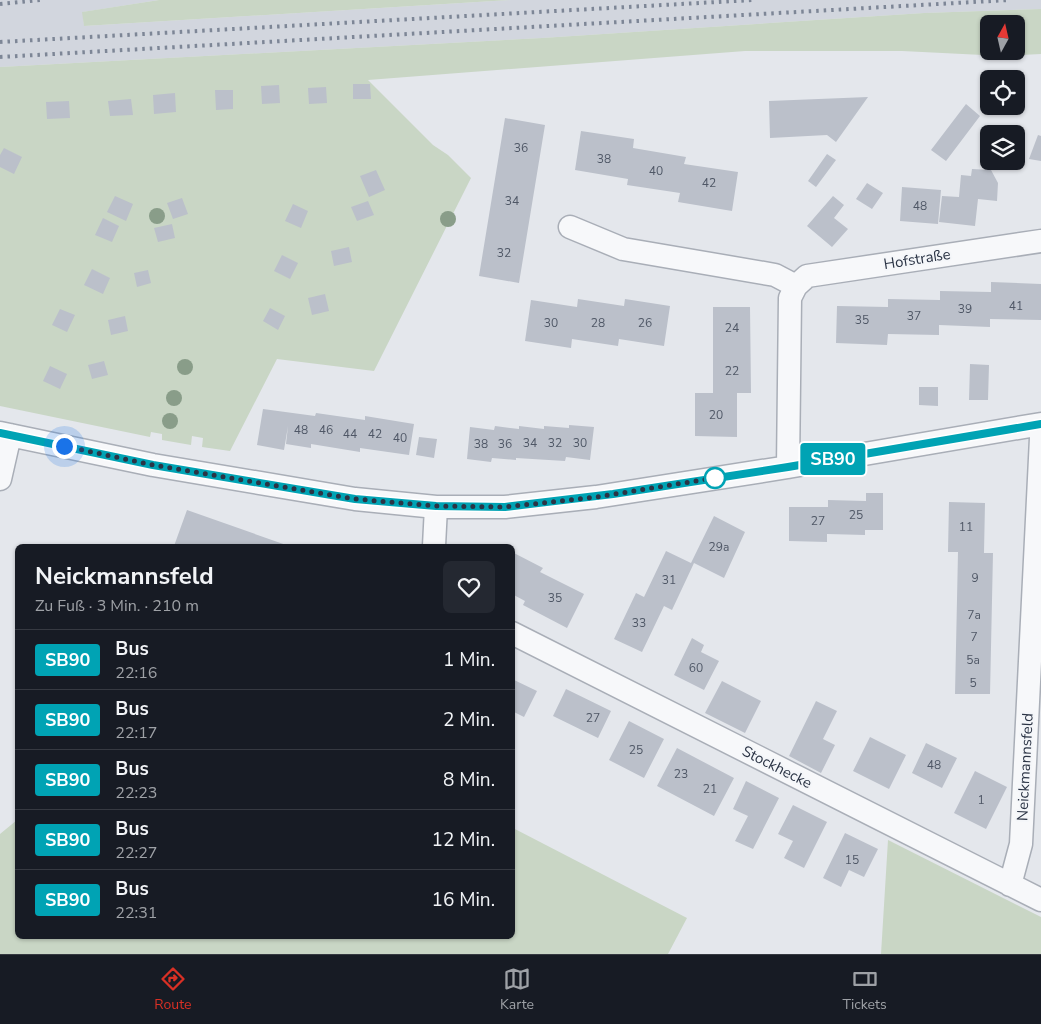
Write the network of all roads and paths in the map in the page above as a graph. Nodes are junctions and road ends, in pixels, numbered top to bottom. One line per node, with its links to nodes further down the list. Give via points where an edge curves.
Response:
1 (570, 227): 3 (street, via 623,249 775,275)
2 (1041, 241): 3 (street, Hofstraße, via 807,276)
3 (796, 286): 7 (street, via 790,298)
4 (1041, 424): 7 (street)
5 (5, 434): 8 (street); 9 (street, via 177,469 355,499)
6 (1041, 438): 12 (street, Neickmannsfeld, via 1021,844)
7 (788, 467): 9 (street, via 596,497 505,507)
8 (0, 479)
9 (436, 506): 10 (street)
10 (434, 544)
11 (515, 635): 12 (street, Stockhecke)
12 (1010, 885): 13 (street, Stockhecke)
13 (1041, 900)

